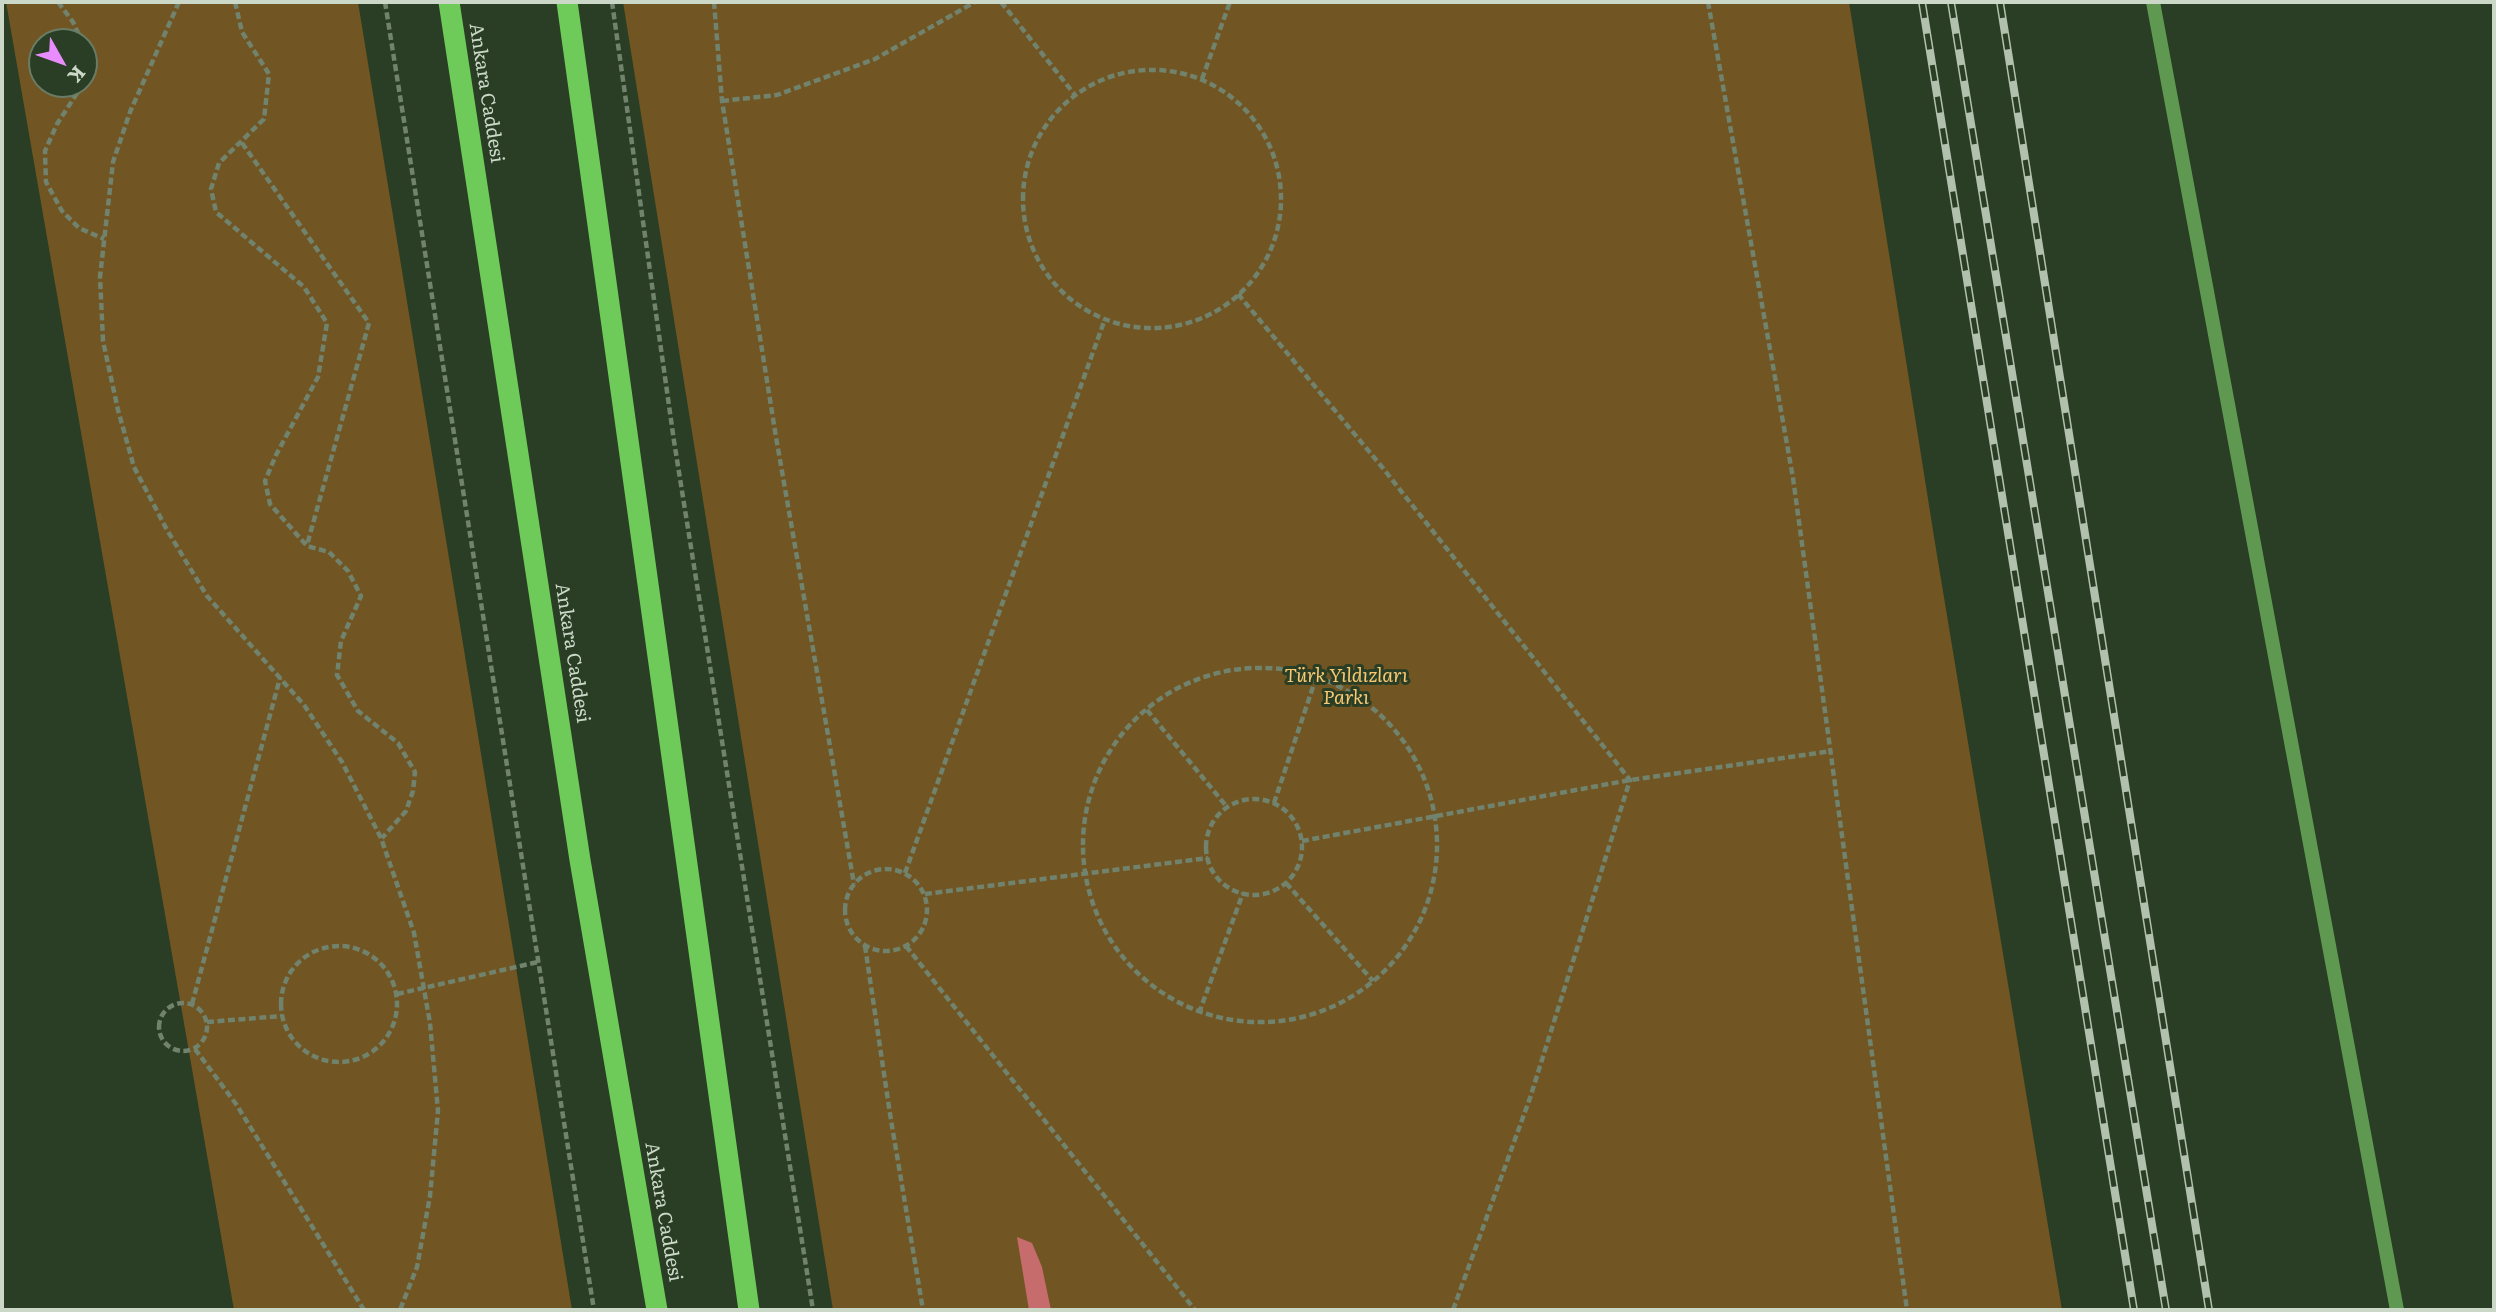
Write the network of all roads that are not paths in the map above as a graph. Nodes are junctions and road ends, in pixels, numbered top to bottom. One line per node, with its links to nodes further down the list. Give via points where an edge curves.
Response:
1 (449, 2): 4 (highway, Ankara Caddesi, via 580,860)
2 (568, 2): 5 (highway)
3 (2153, 2): 6 (street)
4 (657, 1310)
5 (749, 1310)
6 (2398, 1310)

